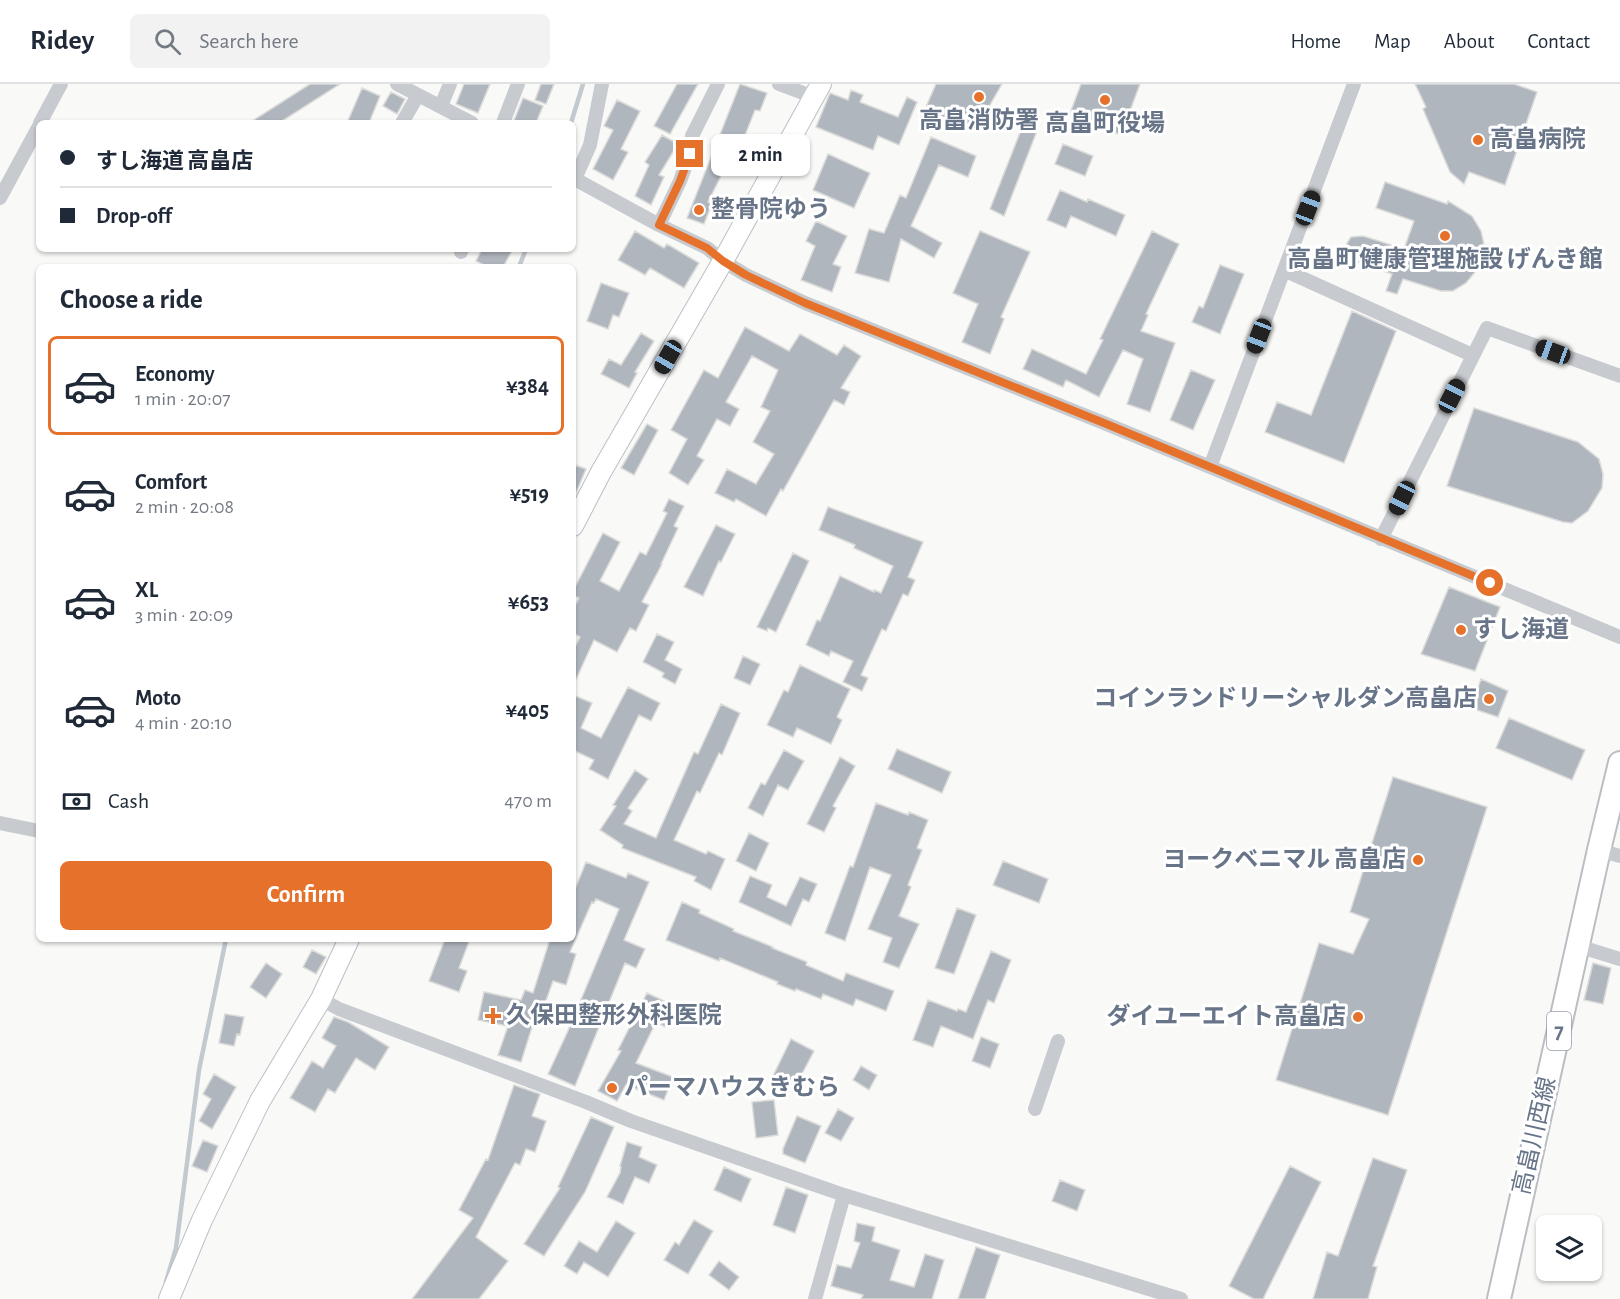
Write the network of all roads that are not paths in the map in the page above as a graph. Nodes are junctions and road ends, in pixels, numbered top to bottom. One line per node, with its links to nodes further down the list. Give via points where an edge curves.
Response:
1 (62, 84): 12 (street)
2 (397, 84): 10 (street)
3 (450, 84): 11 (street)
4 (518, 84): 15 (street)
5 (602, 84): 17 (street, via 590,145)
6 (718, 84): 20 (street, via 692,136 680,181)
7 (779, 84): 9 (street)
8 (1354, 84): 22 (street)
9 (817, 90): 21 (street)
10 (417, 95): 11 (street); 13 (street)
11 (441, 106): 14 (street)
12 (42, 120)
13 (404, 120)
14 (467, 120)
15 (504, 120)
16 (36, 131): 19 (street)
17 (576, 174)
18 (576, 179): 20 (street)
19 (0, 198)
20 (659, 225): 21 (street, via 707,248)
21 (723, 261): 25 (street, via 805,303); 26 (street)
22 (1284, 270): 23 (street); 25 (street)
23 (1472, 355): 24 (street, via 1487,328); 27 (street)
24 (1620, 376)
25 (1210, 467): 27 (street)
26 (576, 514)
27 (1381, 539): 28 (street)
28 (1620, 637)
29 (1620, 763): 32 (main road, 高畠川西線 / 7)
30 (0, 823): 31 (street)
31 (36, 830)
32 (1609, 853): 34 (main road, 高畠川西線 / 7)
33 (348, 942): 36 (street)
34 (1578, 946): 35 (street); 43 (main road, 高畠川西線 / 7)
35 (1620, 959)
36 (321, 999): 39 (street, via 631,1121); 40 (street, via 260,1101 202,1220)
37 (1058, 1041): 38 (street)
38 (1035, 1109)
39 (844, 1195): 41 (street); 42 (street)
40 (169, 1299)
41 (815, 1299)
42 (1181, 1299)
43 (1499, 1299)

